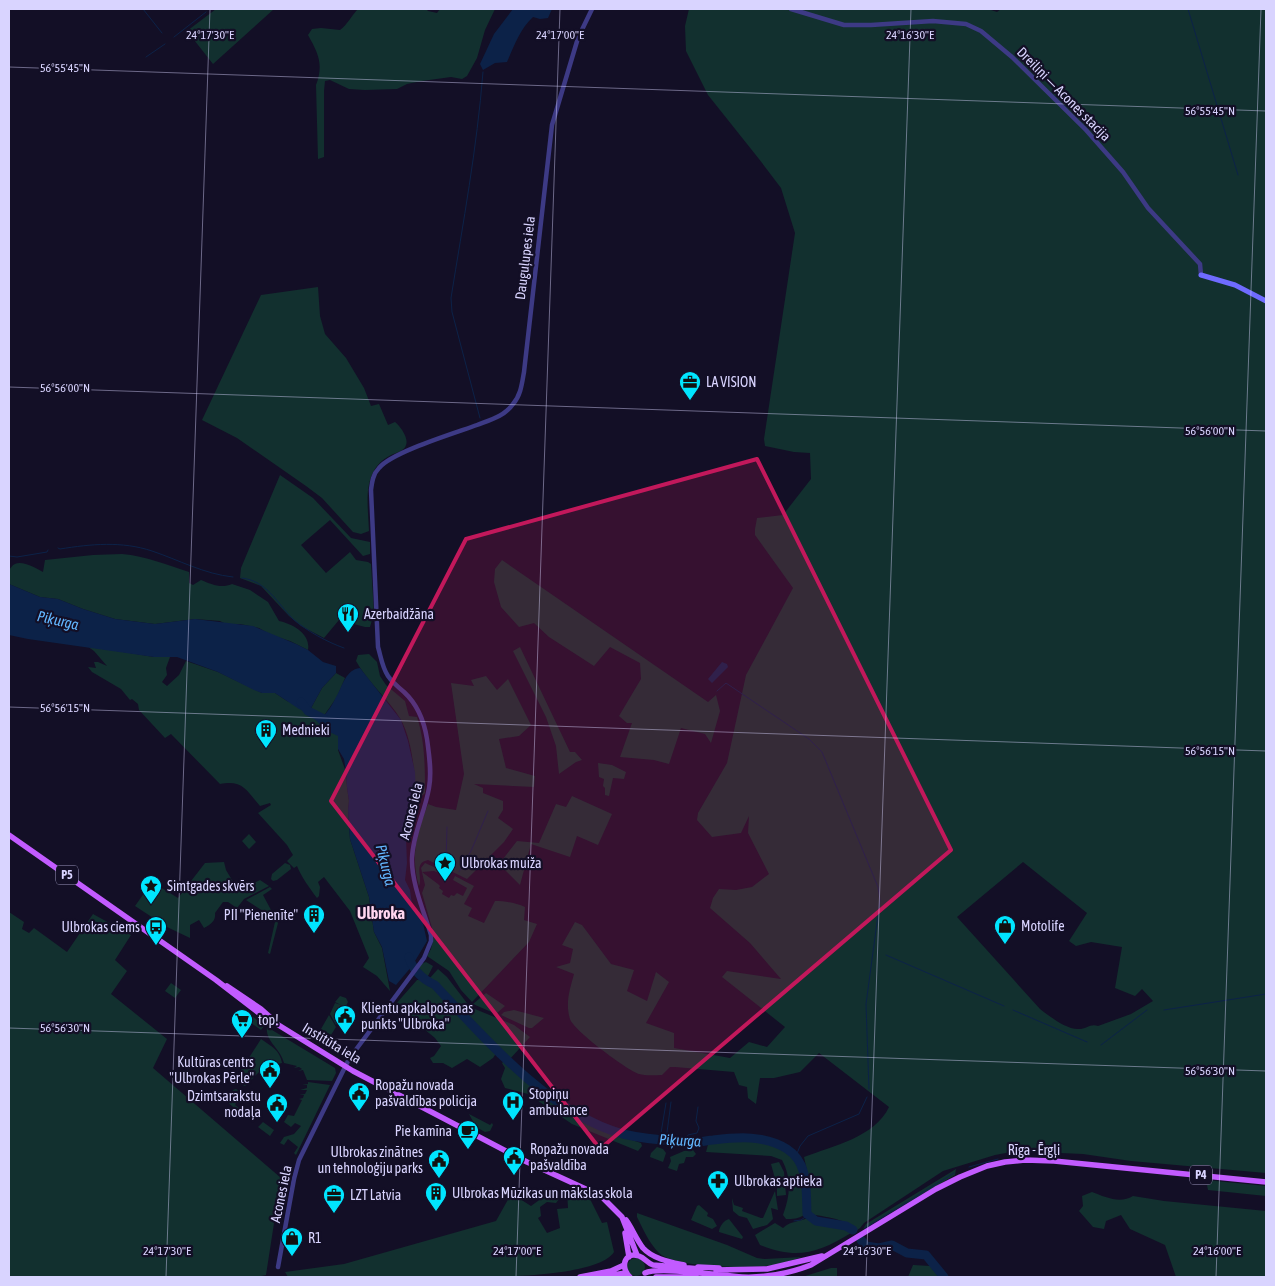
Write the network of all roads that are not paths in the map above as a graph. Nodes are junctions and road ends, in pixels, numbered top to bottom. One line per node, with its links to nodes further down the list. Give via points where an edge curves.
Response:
1 (592, 9): 5 (street, Dauguļupes iela, via 578,38 552,125 524,372 518,398 493,419)
2 (791, 9): 3 (street, Dreiliņi — Acones stacija, via 844,25 933,21 966,24 981,31 1012,57 1104,150 1148,208 1200,264)
3 (1201, 275): 4 (main road, Dreiliņi — Acones stacija, via 1235,285)
4 (1266, 301)
5 (412, 449): 7 (street, Acones iela, via 386,461 372,480 371,490 378,647 388,675 419,709 430,758 430,786 412,855 414,878 431,941 420,964)
6 (9, 835): 7 (main road, Institūta iela / P5, via 261,1009 273,1021)
7 (345, 1066): 9 (main road, Institūta iela / P5, via 527,1162 594,1193); 16 (street, Acones iela, via 299,1160)
8 (1266, 1182): 12 (main road, Rīga - Ērgļi / P4, via 1054,1161 1005,1162 944,1184)
9 (616, 1210): 10 (main road, P5); 13 (main road, via 625,1233)
10 (622, 1217): 11 (main road, P5); 17 (main road, P5, via 653,1256 685,1266)
11 (637, 1255): 13 (main road); 14 (main road)
12 (824, 1256): 17 (main road, Rīga - Ērgļi / P4, via 767,1269); 25 (main road, Rīga - Ērgļi / P4, via 795,1270)
13 (629, 1257): 15 (main road)
14 (646, 1262): 17 (main road, Rīga - Ērgļi / P4, via 670,1267); 19 (main road, via 647,1269)
15 (624, 1265): 18 (main road); 20 (main road)
16 (278, 1268)
17 (728, 1270)
18 (628, 1275): 21 (main road)
19 (643, 1275): 25 (main road, Rīga - Ērgļi / P4, via 652,1271)
20 (580, 1277)
21 (599, 1277)
22 (656, 1277): 23 (main road)
23 (715, 1277)
24 (735, 1277): 25 (main road, P4)
25 (743, 1277)

